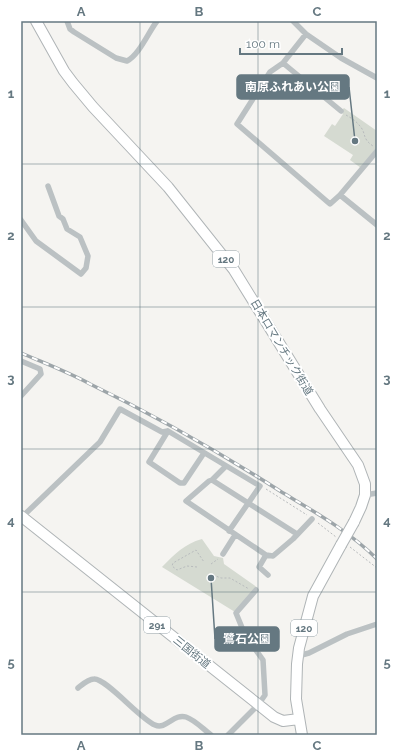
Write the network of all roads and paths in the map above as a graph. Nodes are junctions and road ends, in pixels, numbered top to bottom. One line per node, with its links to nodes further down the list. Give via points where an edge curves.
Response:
1 (36, 21): 22 (highway, 日本ロマンチック街道 / 120, via 73,83 168,187 234,270 320,409 358,465 365,484)
2 (67, 21): 3 (street, via 74,32 116,58 127,61 139,50)
3 (157, 21)
4 (293, 21): 5 (street)
5 (306, 34): 6 (street); 7 (street)
6 (283, 63): 8 (street); 11 (street, via 270,72 237,124 330,204)
7 (377, 78)
8 (341, 111): 9 (path, via 360,125 366,141)
9 (377, 150): 11 (street)
10 (48, 186): 12 (street, via 59,216 67,229 80,237 88,256 86,268 81,274 36,241)
11 (340, 196): 13 (street)
12 (21, 220)
13 (377, 226)
14 (21, 361): 15 (street, via 40,369 41,374)
15 (21, 396)
16 (168, 431): 17 (street); 17 (street, via 149,462 180,483 184,483); 24 (street, via 162,432 120,409 100,442)
17 (204, 452): 18 (street)
18 (226, 466): 19 (street); 20 (street)
19 (212, 480): 23 (street); 26 (street, via 186,501)
20 (260, 486): 23 (street); 25 (path)
21 (377, 493): 22 (street)
22 (365, 495): 29 (highway, 日本ロマンチック街道 / 120, bridge)
23 (248, 503): 26 (street); 27 (street)
24 (22, 516): 42 (highway, 三国街道 / 291)
25 (312, 519): 27 (street); 29 (path)
26 (229, 531): 28 (street)
27 (297, 534): 31 (street, via 273,556)
28 (235, 535): 30 (street); 31 (street)
29 (342, 543): 35 (path); 40 (highway, 日本ロマンチック街道 / 120, via 313,596)
30 (223, 554): 33 (path)
31 (266, 555): 37 (street, via 259,567)
32 (204, 562): 34 (path, via 196,550 172,566 177,570 187,566)
33 (211, 564)
34 (197, 567)
35 (377, 568)
36 (214, 575): 38 (path, via 230,578)
37 (268, 575)
38 (255, 591): 42 (street, via 236,613 246,635 263,660 265,694)
39 (376, 625): 40 (street, via 347,634)
40 (298, 656): 43 (highway, 日本ロマンチック街道 / 120, via 296,699)
41 (78, 688): 44 (street, via 87,681 100,680 155,726 162,726 182,716)
42 (258, 705): 43 (highway, 三国街道 / 291, via 283,721); 45 (street)
43 (299, 719): 46 (highway, 120)
44 (211, 735)
45 (228, 735)
46 (302, 735)

